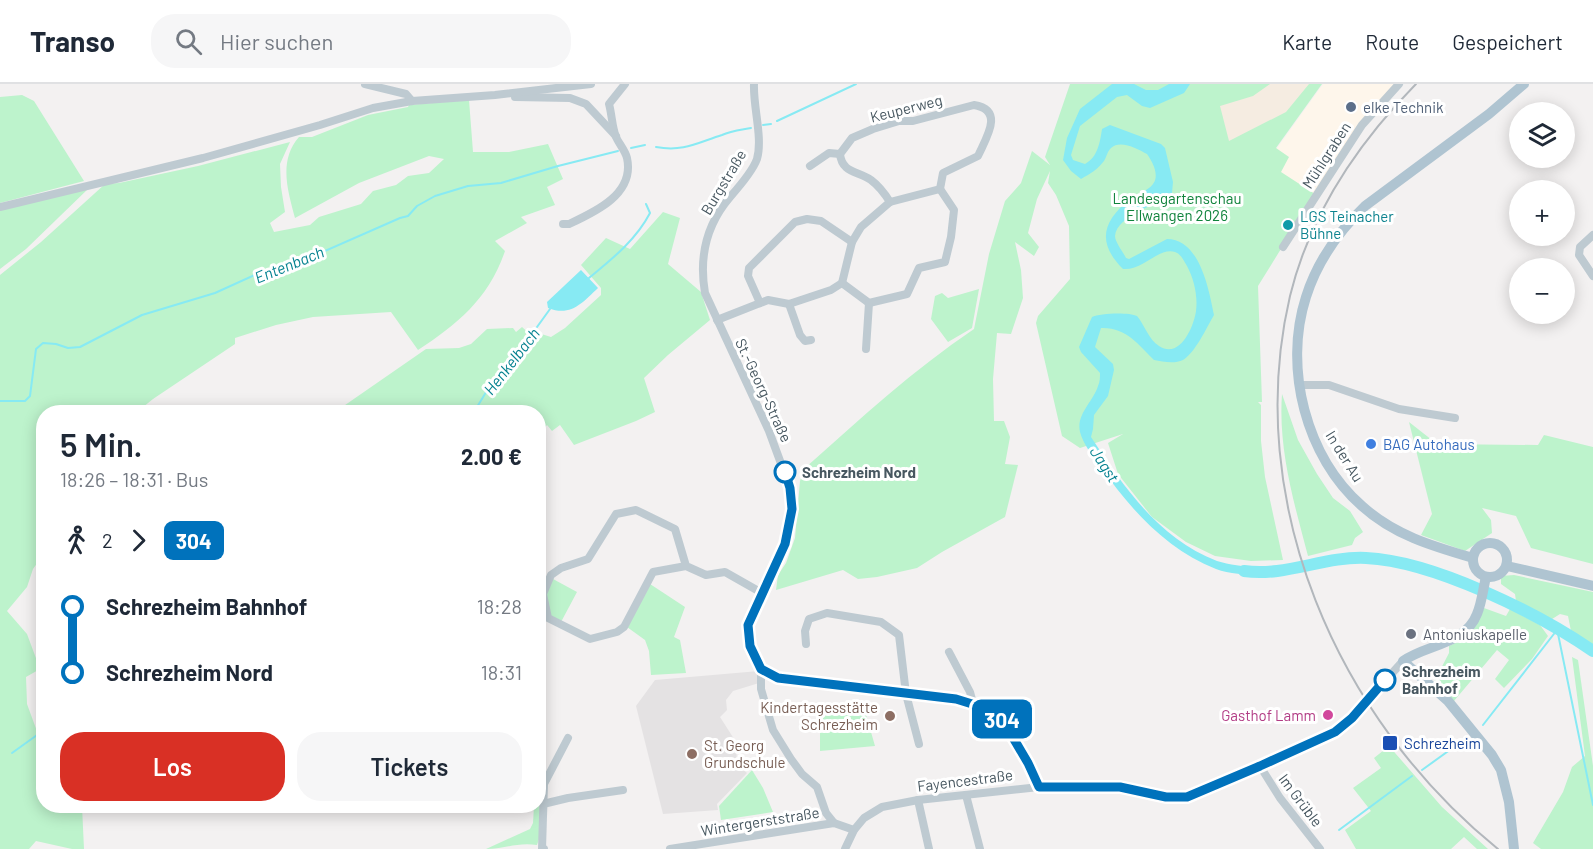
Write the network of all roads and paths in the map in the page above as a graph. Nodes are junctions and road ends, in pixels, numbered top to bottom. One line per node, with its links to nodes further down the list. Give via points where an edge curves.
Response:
1 (365, 84): 9 (street, via 406,94)
2 (591, 84): 7 (street)
3 (625, 84): 10 (street)
4 (754, 84): 24 (street, Burgstraße, via 756,159 720,208 705,244 701,272)
5 (1399, 84): 21 (street, Mühlgraben, via 1362,125)
6 (1524, 84): 31 (main road, In der Au, via 1347,224 1331,246 1305,298 1298,345)
7 (517, 88): 8 (street)
8 (495, 95): 9 (street); 11 (street, via 570,98 586,104)
9 (412, 101): 17 (street, via 373,108 203,158)
10 (609, 104): 11 (street); 12 (street)
11 (598, 117): 12 (street)
12 (616, 137): 18 (street, via 628,161 624,183 610,201)
13 (840, 154): 14 (street, Keuperweg, via 829,153); 15 (street, Keuperweg, via 852,138 899,121 983,106 992,118 978,156 943,173); 16 (street, via 844,168 870,179)
14 (810, 166)
15 (940, 189): 16 (street); 26 (street, via 954,210 945,262 919,268 907,294)
16 (891, 202): 20 (street, via 861,228)
17 (0, 207)
18 (563, 224)
19 (1593, 235): 22 (street, via 1580,247 1579,255)
20 (852, 242): 23 (street); 25 (street, via 821,221 795,222 749,268 748,276)
21 (1283, 247)
22 (1593, 276)
23 (842, 284): 26 (street); 27 (street)
24 (705, 293): 28 (street, St.-Georg-Straße)
25 (760, 303): 27 (street, via 768,300); 28 (street)
26 (869, 303): 30 (street)
27 (789, 304): 29 (street, via 800,335 805,341)
28 (717, 320): 39 (street, St.-Georg-Straße, via 769,431 790,488 792,509 785,544)
29 (811, 340)
30 (866, 349)
31 (1299, 385): 32 (street, via 1329,385 1399,409); 33 (main road, In der Au, via 1319,448 1362,506 1390,527 1422,543)
32 (1455, 418)
33 (1473, 558): 35 (main road, via 1478,547 1494,543 1507,554); 36 (main road, via 1474,568)
34 (686, 566): 38 (street, via 675,529 636,510 616,514 588,559 561,568 551,575); 39 (street, via 706,575 725,572); 40 (street, via 653,572 624,627 617,632 590,639 548,618)
35 (1507, 566): 36 (main road, via 1501,574); 37 (main road)
36 (1485, 581): 43 (main road, Fayencestraße, via 1481,603 1470,627 1458,638)
37 (1593, 586)
38 (546, 587)
39 (762, 593): 44 (street, St.-Georg-Straße, via 748,625 750,646)
40 (546, 608)
41 (806, 644): 45 (street, via 809,619 827,613 881,621 899,635)
42 (950, 652): 46 (street)
43 (1403, 661): 49 (street, Fayencestraße, via 1335,732); 65 (main road, via 1448,701 1501,770)
44 (761, 669): 45 (street, via 778,678); 57 (street, St.-Georg-Straße, via 761,689 773,730 802,774 817,788 825,813)
45 (906, 694): 46 (street); 48 (street)
46 (973, 703): 51 (street, via 998,712)
47 (568, 738): 50 (street)
48 (919, 744)
49 (1260, 766): 51 (street, Fayencestraße, via 1187,797 1166,797 1120,787); 64 (street, Im Grüble)
50 (546, 780)
51 (1039, 787): 53 (street, Fayencestraße)
52 (623, 790): 55 (street)
53 (966, 795): 54 (street, Fayencestraße); 63 (street)
54 (918, 800): 58 (street, Fayencestraße, via 882,807); 62 (street)
55 (546, 803)
56 (543, 813): 59 (street)
57 (834, 824): 58 (street, Wintergerststraße); 60 (street, Wintergerststraße)
58 (854, 830): 61 (street, Fayencestraße)
59 (543, 849)
60 (670, 849)
61 (844, 849)
62 (929, 849)
63 (980, 849)
64 (1320, 849)
65 (1514, 849)

